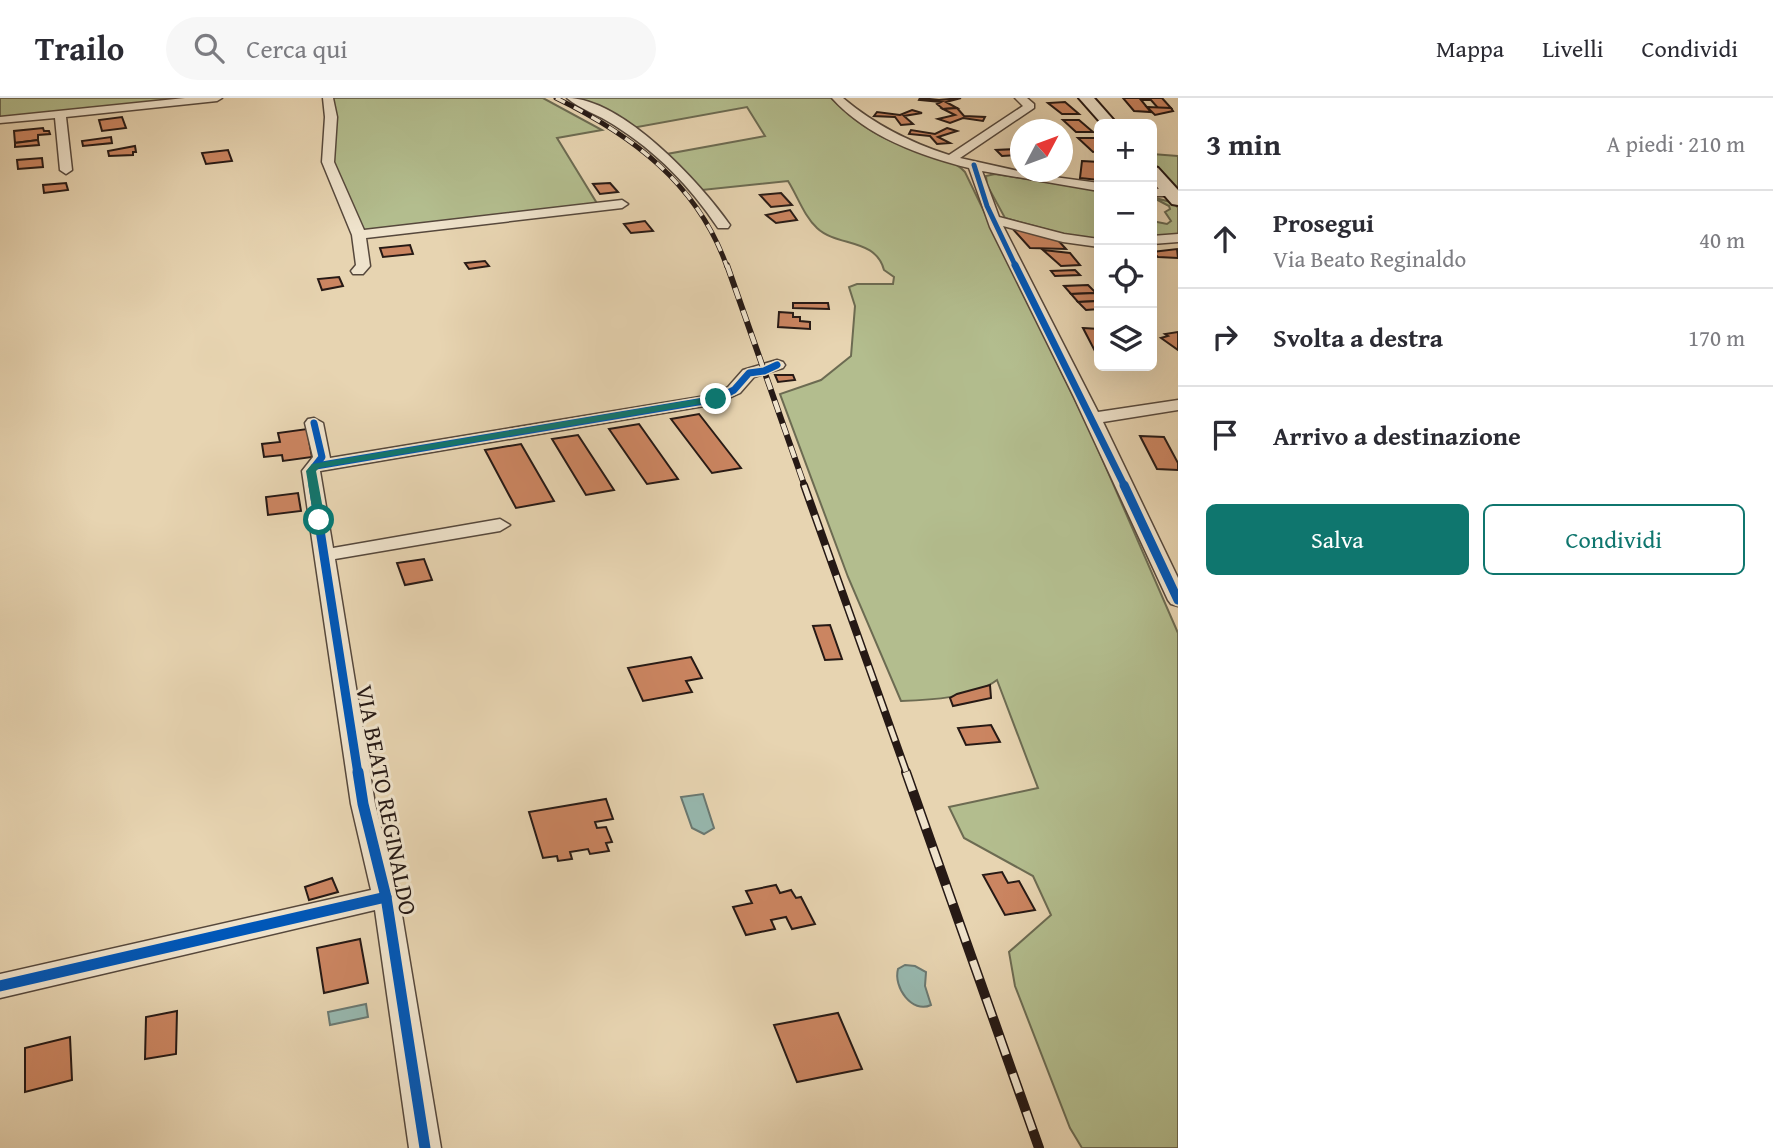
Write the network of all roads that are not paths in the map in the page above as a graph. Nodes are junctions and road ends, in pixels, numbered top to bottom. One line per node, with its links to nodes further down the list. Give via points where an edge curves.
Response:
1 (217, 98): 7 (street)
2 (328, 98): 20 (street, via 328,162)
3 (572, 98): 19 (street, via 622,124 658,150 683,172)
4 (837, 98): 10 (street, via 861,121 884,134)
5 (1020, 98): 10 (street, via 1030,106)
6 (1086, 98): 8 (main road)
7 (60, 115): 9 (street); 12 (street)
8 (1105, 119)
9 (0, 120)
10 (952, 158): 11 (street)
11 (974, 165): 14 (street); 18 (street)
12 (66, 170)
13 (1157, 177): 16 (main road)
14 (1094, 186)
15 (1157, 193): 16 (street)
16 (1175, 197)
17 (622, 204): 20 (street)
18 (995, 220): 23 (street); 27 (street)
19 (723, 225)
20 (359, 235): 24 (street, via 363,266)
21 (1178, 238): 22 (street)
22 (1157, 240)
23 (1094, 242)
24 (358, 271)
25 (777, 365): 29 (street, via 749,373 734,390 716,399)
26 (1178, 405): 27 (street)
27 (1093, 418): 32 (street)
28 (314, 423): 29 (street, VIA BEATO REGINALDO, via 322,457)
29 (316, 466): 31 (street, VIA BEATO REGINALDO, via 311,471)
30 (500, 525): 31 (street)
31 (325, 555): 33 (street, VIA BEATO REGINALDO, via 362,804)
32 (1178, 600)
33 (386, 897): 34 (street); 35 (street, VIA BEATO REGINALDO)
34 (0, 986)
35 (425, 1148)

